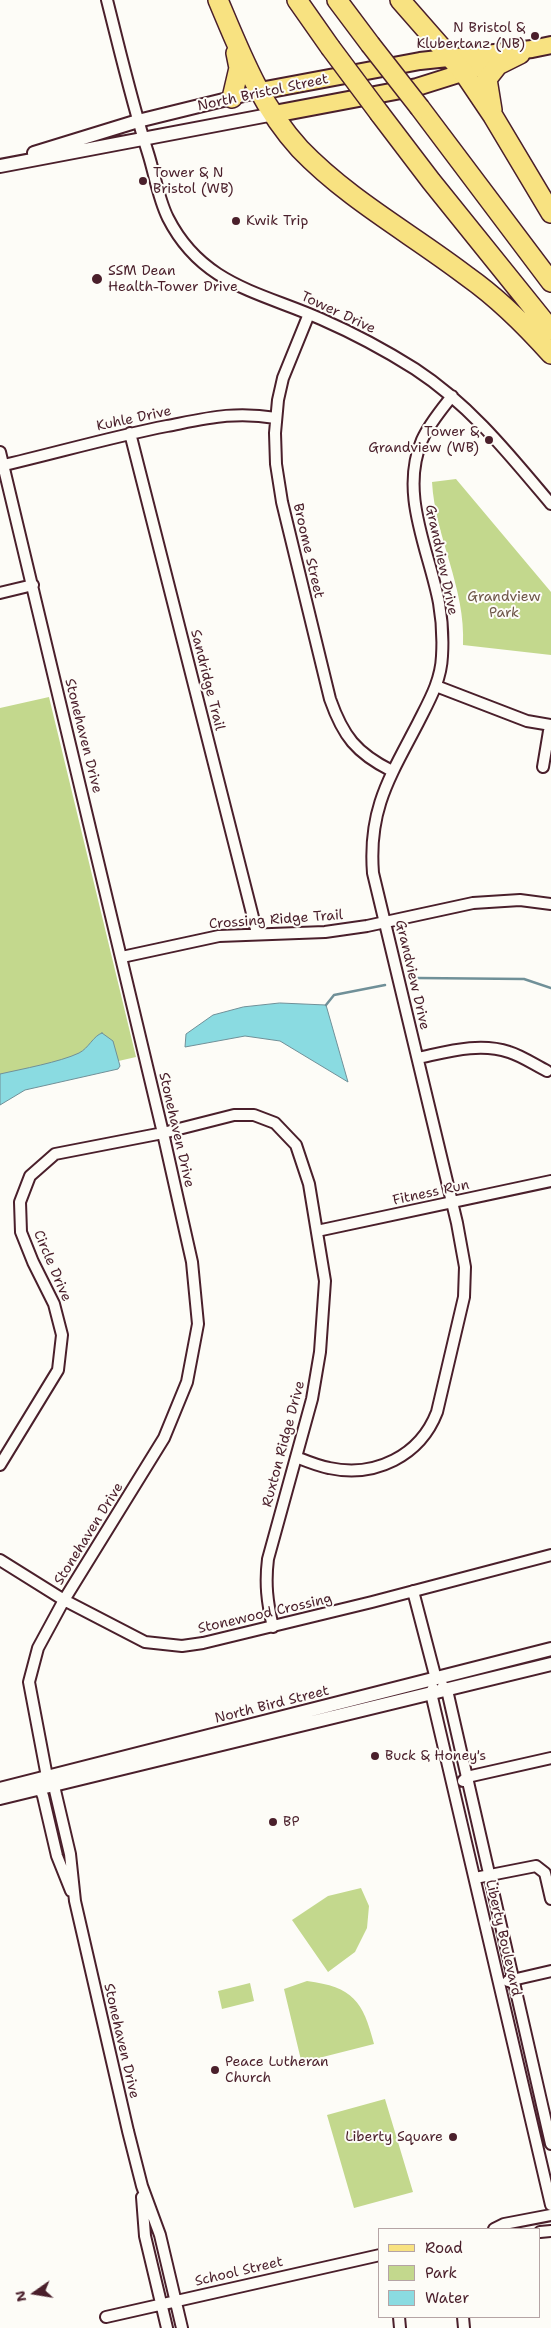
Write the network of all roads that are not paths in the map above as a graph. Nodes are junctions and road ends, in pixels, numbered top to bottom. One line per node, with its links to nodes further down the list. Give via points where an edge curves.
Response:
1 (107, 0): 15 (street, Tower Drive)
2 (218, 0): 6 (highway)
3 (297, 0): 21 (highway, bridge, via 431,181)
4 (338, 0): 19 (highway, bridge)
5 (400, 0): 9 (highway)
6 (235, 42): 11 (highway); 12 (highway, via 239,68)
7 (551, 45): 8 (main road, North Bristol Street)
8 (526, 52): 9 (main road, North Bristol Street); 10 (main road, North Bristol Street); 14 (highway, via 498,66 487,79)
9 (450, 57): 10 (highway); 11 (main road, North Bristol Street)
10 (464, 73): 13 (main road, North Bristol Street, via 417,86); 14 (highway)
11 (260, 91): 12 (street, North Bristol Street); 13 (highway)
12 (232, 98): 15 (street, North Bristol Street)
13 (274, 114): 16 (street, North Bristol Street); 22 (highway, via 299,148 341,186 490,294)
14 (493, 116): 18 (highway)
15 (138, 121): 16 (street, Tower Drive); 17 (street, North Bristol Street)
16 (143, 138): 17 (street, North Bristol Street); 20 (street, Tower Drive, via 168,218 196,257 229,282)
17 (0, 165)
18 (551, 214)
19 (551, 282)
20 (309, 314): 23 (street, Tower Drive, via 370,343); 24 (street, Broome Street, via 283,378)
21 (551, 330)
22 (551, 354)
23 (452, 396): 28 (street, Tower Drive, via 497,439); 31 (street, Grandview Drive, via 422,440 412,485 440,611 442,657)
24 (276, 418): 25 (street, Kuhle Drive, via 222,415); 34 (street, Broome Street, via 278,479 330,699 341,728 353,745 367,758)
25 (130, 433): 27 (street, Kuhle Drive); 37 (street, Sandridge Trail)
26 (0, 452): 27 (street, Stonehaven Drive)
27 (2, 465): 29 (street, Stonehaven Drive)
28 (551, 504)
29 (33, 586): 30 (street); 38 (street, Stonehaven Drive)
30 (0, 593)
31 (436, 686): 32 (street, via 527,721); 34 (street, Grandview Drive)
32 (551, 725): 33 (street)
33 (543, 767)
34 (392, 771): 36 (street, Grandview Drive, via 376,810 371,852)
35 (551, 904): 36 (street, Crossing Ridge Trail, via 496,900)
36 (386, 922): 37 (street, Crossing Ridge Trail, via 325,932); 39 (street, Grandview Drive)
37 (257, 933): 38 (street, Crossing Ridge Trail, via 219,936)
38 (122, 957): 41 (street, Stonehaven Drive)
39 (418, 1058): 40 (street, via 456,1050 492,1048 510,1052); 43 (street, Grandview Drive)
40 (547, 1071)
41 (163, 1133): 44 (street, Ruxton Ridge Drive, via 234,1115 254,1115 276,1123 296,1146 310,1184); 46 (street, Circle Drive, via 55,1154 30,1176 20,1202 22,1232 54,1304 62,1335 58,1370); 50 (street, Stonehaven Drive, via 192,1262 198,1324 187,1382 164,1438)
42 (551, 1181): 43 (street, Fitness Run)
43 (452, 1202): 44 (street, Fitness Run); 45 (street, Grandview Drive, via 465,1267 464,1297 438,1412 431,1428 411,1451 388,1464 360,1470 328,1468)
44 (317, 1231): 45 (street, Ruxton Ridge Drive, via 325,1281 320,1352 312,1400)
45 (296, 1457): 51 (street, Ruxton Ridge Drive, via 265,1580)
46 (0, 1465)
47 (551, 1555): 49 (street, Stonewood Crossing)
48 (0, 1560): 50 (street, Stonewood Crossing)
49 (413, 1591): 51 (street, Stonewood Crossing); 54 (street, Liberty Boulevard)
50 (64, 1600): 51 (street, Stonewood Crossing, via 146,1642 182,1646); 59 (street, Stonehaven Drive, via 38,1648 29,1682)
51 (273, 1626)
52 (551, 1650): 54 (street, North Bird Street)
53 (551, 1664): 55 (street, North Bird Street)
54 (436, 1678): 55 (street, Liberty Boulevard); 56 (street); 59 (street, North Bird Street)
55 (447, 1690): 56 (street, North Bird Street); 58 (street, Liberty Boulevard)
56 (431, 1693): 59 (street, North Bird Street); 60 (street, Liberty Boulevard)
57 (551, 1758): 58 (street)
58 (467, 1777): 60 (street); 63 (street, Liberty Boulevard)
59 (47, 1785): 61 (street, North Bird Street); 62 (street, North Bird Street); 66 (street, Stonehaven Drive, via 70,1854); 66 (street, Stonehaven Drive, via 43,1796 57,1856)
60 (455, 1788): 64 (street, Liberty Boulevard)
61 (0, 1789)
62 (0, 1798)
63 (490, 1875): 64 (street); 65 (street, via 536,1866 545,1873); 68 (street, Liberty Boulevard)
64 (475, 1878): 69 (street, Liberty Boulevard)
65 (551, 1899)
66 (75, 1901): 71 (street, Stonehaven Drive)
67 (551, 1971): 68 (street)
68 (514, 1980): 69 (street); 70 (street, Liberty Boulevard)
69 (499, 1983): 72 (street, Liberty Boulevard)
70 (551, 2144)
71 (142, 2186): 76 (street, Stonehaven Drive, via 160,2235); 77 (street, Stonehaven Drive, via 145,2236)
72 (551, 2205)
73 (551, 2216): 74 (street)
74 (496, 2228)
75 (378, 2255): 76 (street, School Street)
76 (175, 2300): 77 (street, School Street); 80 (street, Stonehaven Drive)
77 (161, 2304): 78 (street, School Street); 79 (street, Stonehaven Drive)
78 (106, 2317)
79 (167, 2328)
80 (182, 2328)

